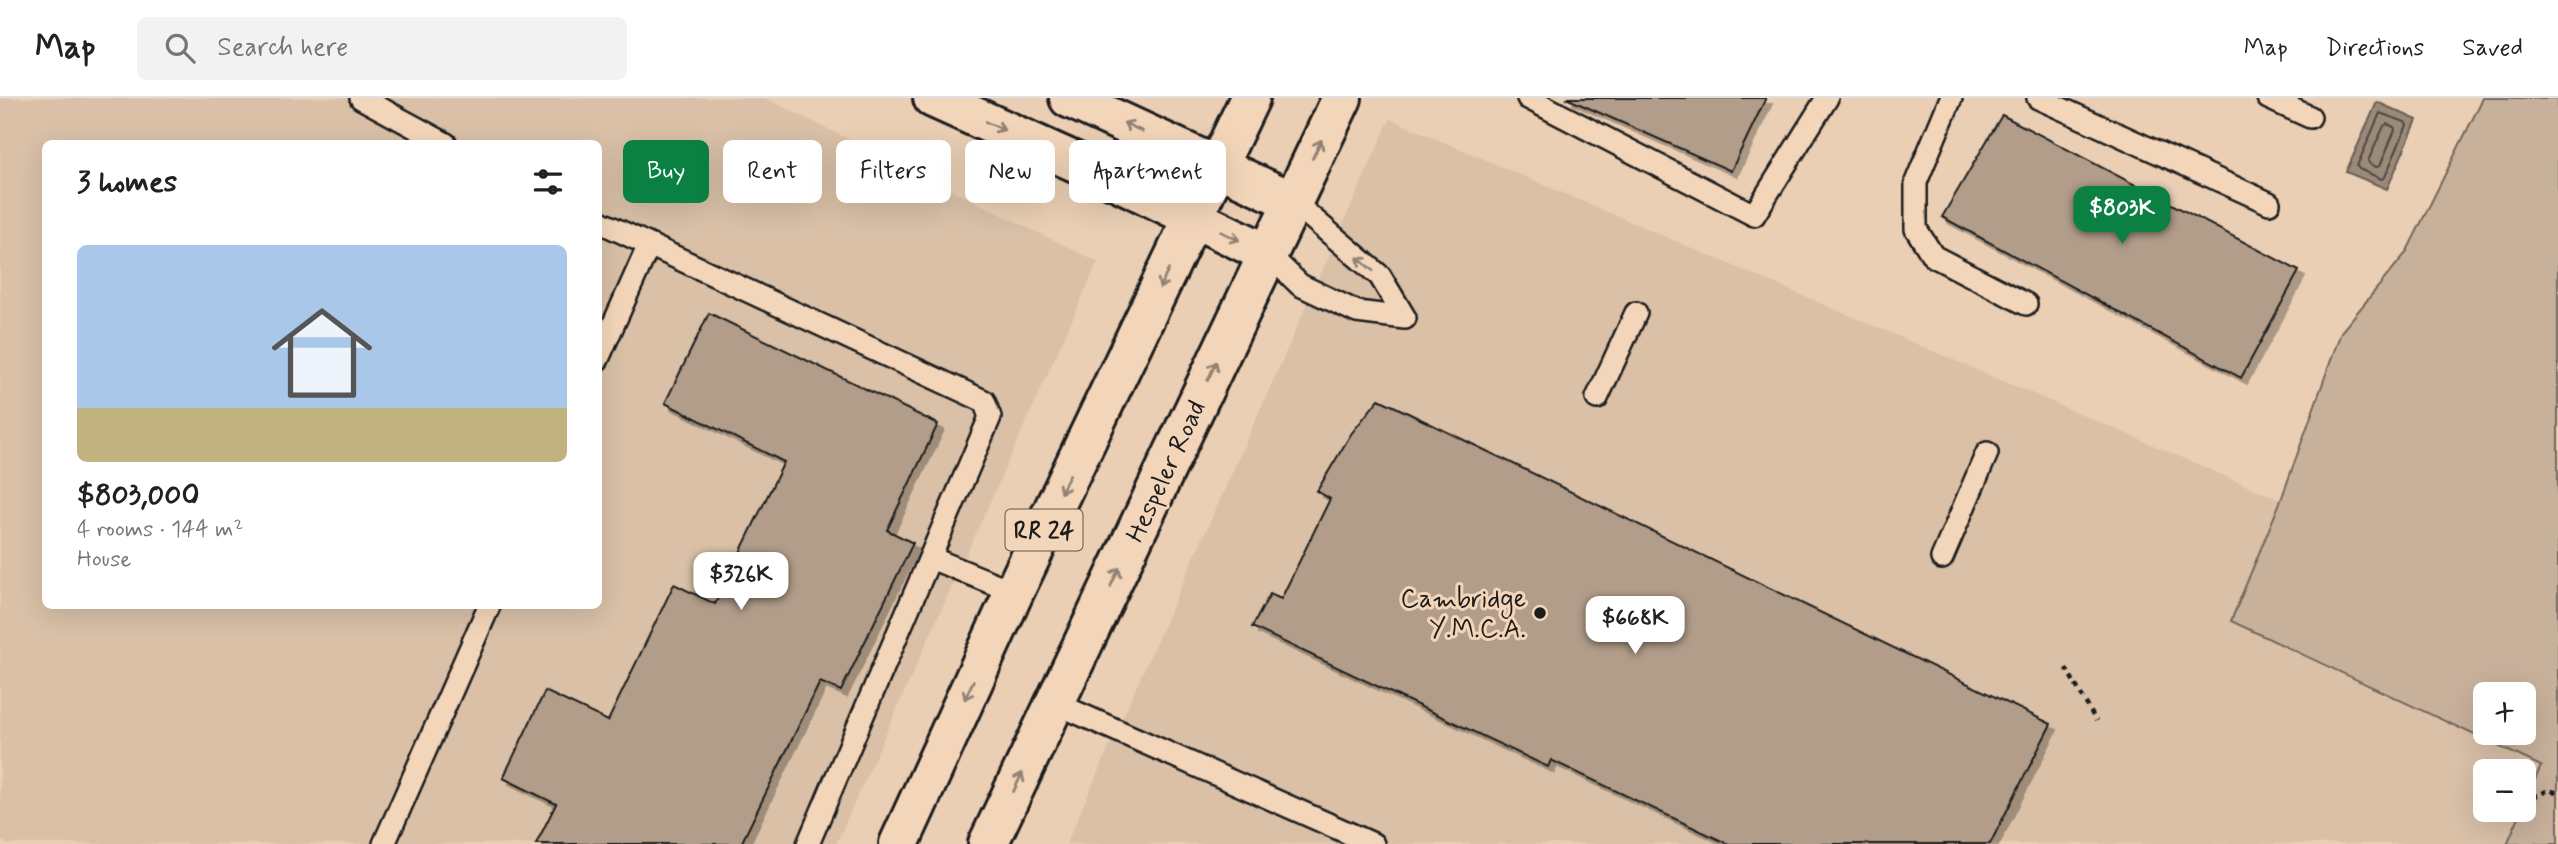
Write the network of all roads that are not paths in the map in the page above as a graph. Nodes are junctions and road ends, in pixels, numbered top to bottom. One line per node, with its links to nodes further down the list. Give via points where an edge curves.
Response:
1 (361, 98): 12 (lane)
2 (933, 98): 19 (main road, one-way to 19)
3 (1069, 98): 13 (main road, one-way to 3)
4 (1250, 98): 14 (main road, RR 24)
5 (1342, 98): 16 (main road, Hespeler Road, one-way to 5)
6 (1528, 98): 7 (lane, via 1754,215)
7 (1827, 98)
8 (1951, 98): 23 (lane, via 1916,182 1916,229 1933,256)
9 (2038, 98): 18 (lane)
10 (2269, 98): 11 (lane)
11 (2310, 117)
12 (439, 140)
13 (1160, 140)
14 (1226, 147)
15 (1226, 170): 16 (main road)
16 (1293, 201): 22 (main road, Hespeler Road); 22 (lane, one-way to 16, via 1300,285 1356,312 1405,318 1380,276)
17 (1200, 203): 19 (main road, RR 24)
18 (2269, 203)
19 (1193, 218): 22 (main road, one-way to 22); 30 (main road, RR 24, one-way to 30)
20 (602, 223): 21 (lane)
21 (649, 245): 25 (lane); 28 (lane, via 984,401 990,417)
22 (1268, 254): 32 (main road, Hespeler Road, one-way to 22)
23 (2026, 304)
24 (1636, 313): 26 (lane)
25 (602, 350)
26 (1597, 398)
27 (1987, 453): 29 (lane)
28 (930, 558): 30 (lane); 34 (lane)
29 (1942, 558)
30 (1014, 592): 35 (main road, RR 24, one-way to 35)
31 (488, 609): 33 (lane)
32 (1055, 703): 36 (main road, Hespeler Road, one-way to 32); 37 (lane)
33 (384, 844)
34 (808, 844)
35 (899, 844)
36 (988, 844)
37 (1373, 844)

